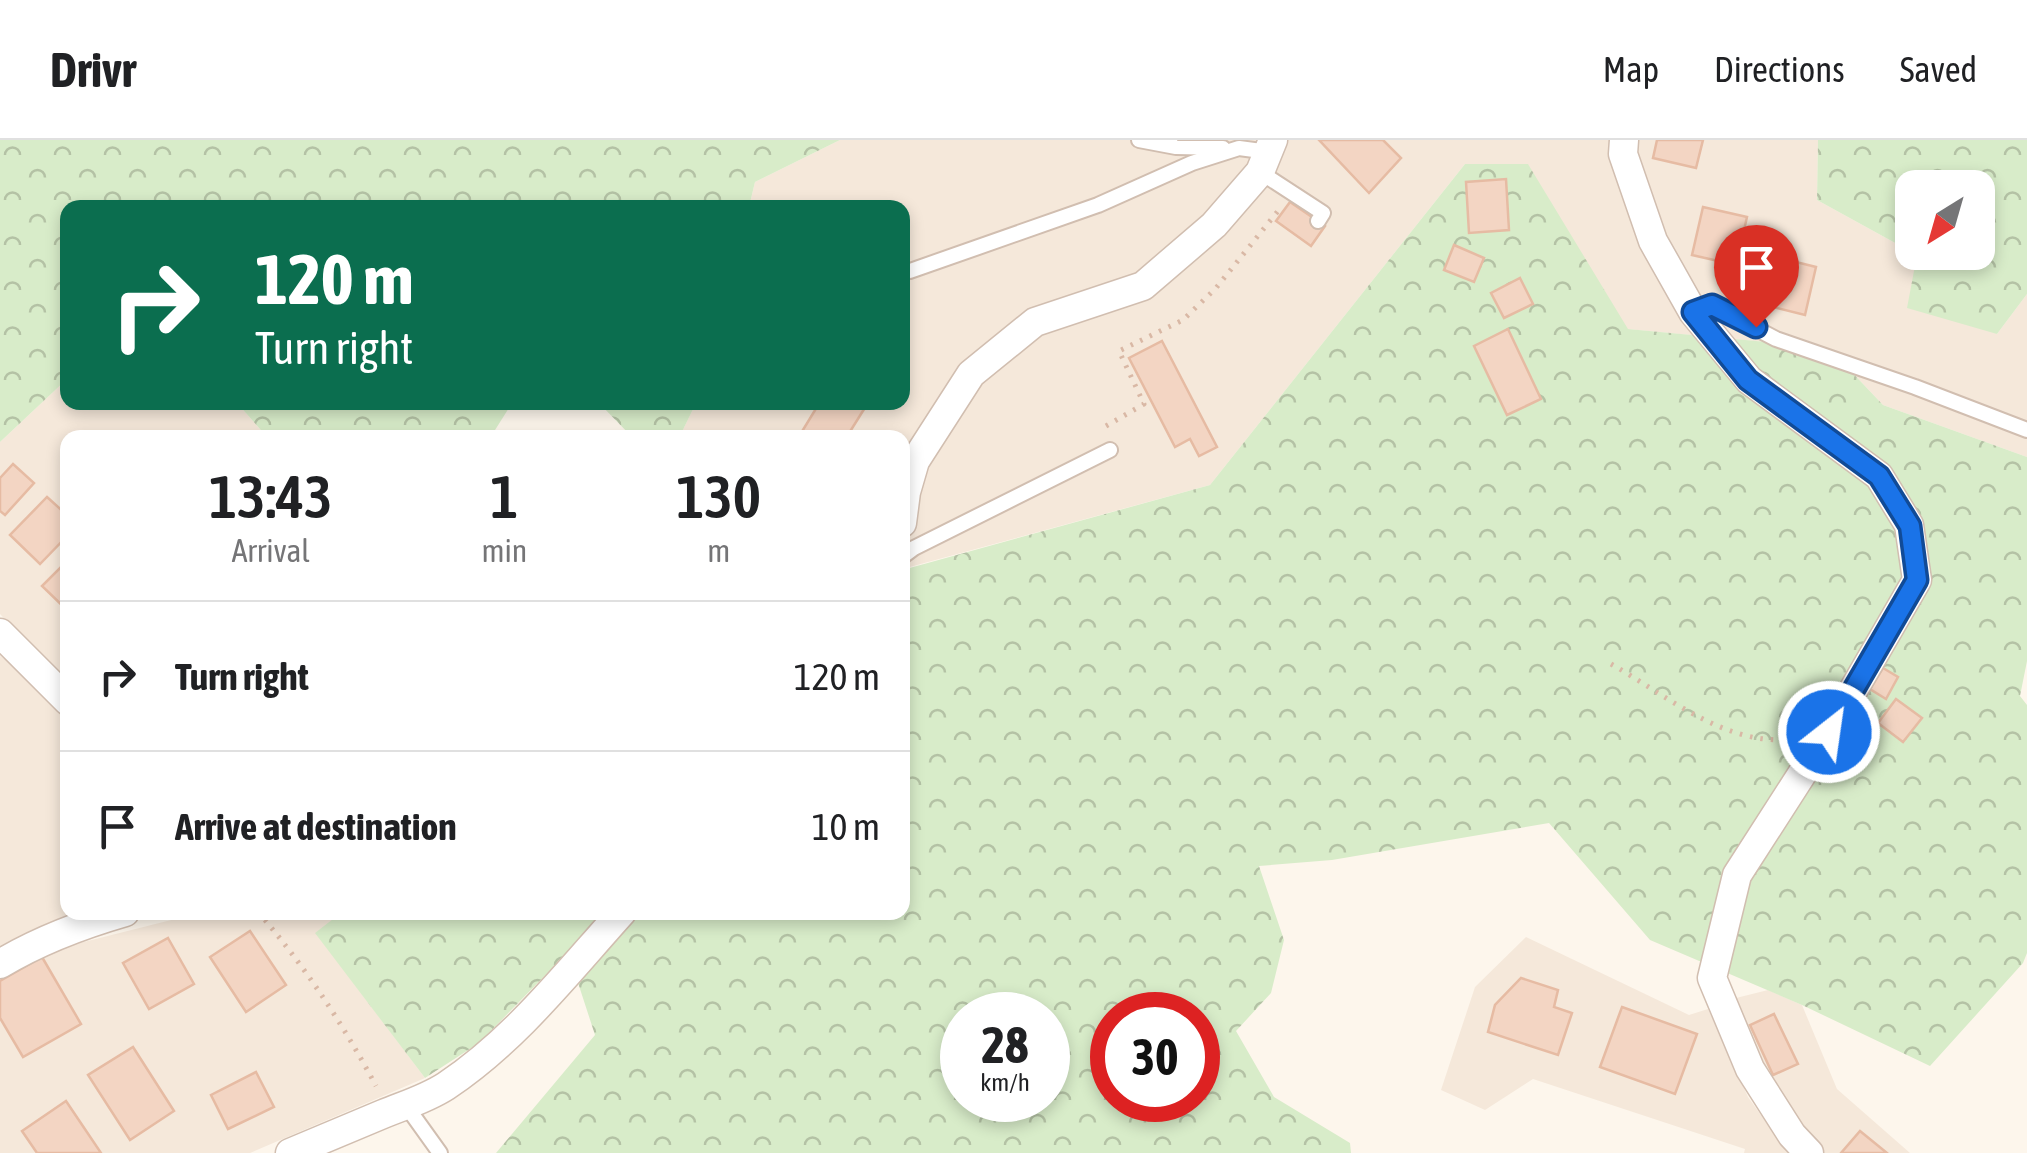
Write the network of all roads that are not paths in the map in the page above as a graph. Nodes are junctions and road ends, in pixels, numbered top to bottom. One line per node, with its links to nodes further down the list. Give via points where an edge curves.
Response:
1 (1139, 140): 3 (lane)
2 (1624, 140): 7 (street, via 1653,240)
3 (1239, 148): 4 (lane); 6 (lane)
4 (1267, 155): 5 (lane, via 1323,213); 10 (street, via 1214,225 1143,286 1035,322 971,374)
5 (1318, 221)
6 (910, 271)
7 (1693, 312): 8 (lane, via 1712,305 1776,339); 18 (street, via 1748,380 1879,476 1910,526 1917,580 1737,875 1712,978 1750,1069)
8 (2027, 430)
9 (1110, 450): 11 (lane)
10 (910, 478)
11 (910, 551)
12 (0, 633): 13 (street)
13 (60, 693)
14 (100, 920): 16 (street)
15 (615, 920): 17 (street, via 485,1056 445,1087)
16 (0, 964)
17 (398, 1109): 19 (street); 20 (lane)
18 (1801, 1144)
19 (290, 1153)
20 (440, 1153)

